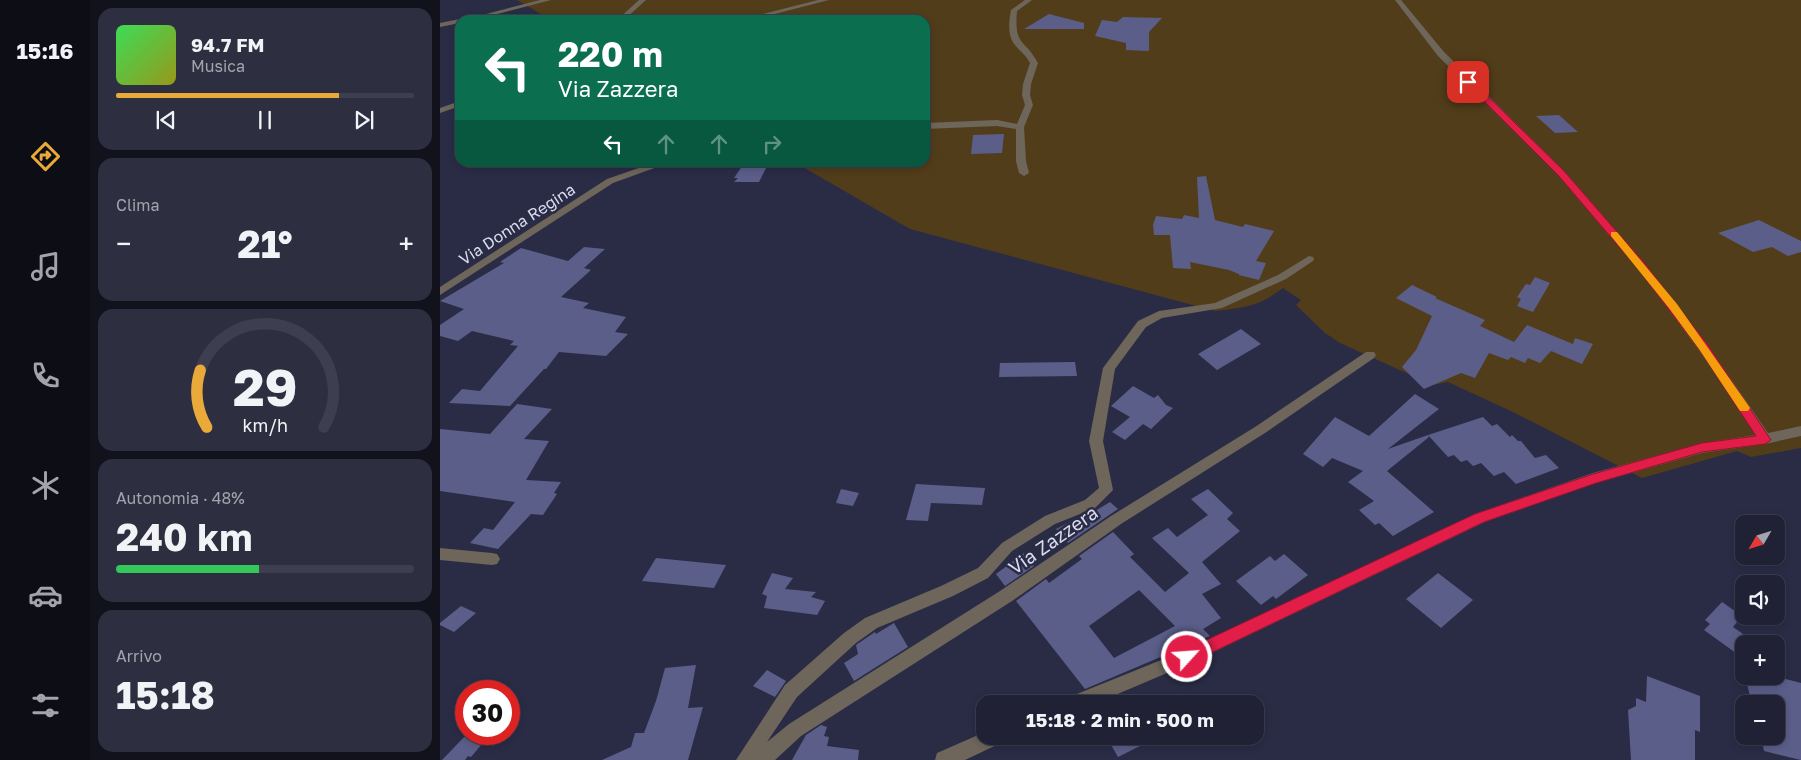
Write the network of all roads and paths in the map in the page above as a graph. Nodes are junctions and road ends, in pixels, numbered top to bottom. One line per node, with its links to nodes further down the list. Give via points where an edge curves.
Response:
1 (548, 0): 6 (street)
2 (643, 0): 7 (street)
3 (826, 0): 8 (street)
4 (1029, 0): 14 (street, via 1014,10 1012,29 1017,43 1029,53 1034,63 1026,91 1029,105)
5 (1398, 0): 21 (street, via 1441,54 1561,173 1642,266 1703,347)
6 (486, 15)
7 (626, 15)
8 (763, 15)
9 (455, 22): 10 (street)
10 (440, 25)
11 (455, 106): 12 (street)
12 (440, 111)
13 (930, 126): 14 (street, via 997,123)
14 (1020, 127): 16 (street)
15 (653, 167): 18 (street, Via Donna Regina, via 610,181)
16 (1024, 173)
17 (1309, 259): 26 (street, via 1282,277 1218,306 1159,315 1142,324 1108,368 1096,440 1106,490 1090,504 1050,520 1007,547 983,573 871,623 850,638 791,691)
18 (440, 292)
19 (1370, 355): 27 (street, Via Zazzera, via 1260,430 1116,520 1006,596 795,730)
20 (1801, 431): 21 (street)
21 (1765, 440): 24 (street, via 1702,448 1593,478 1480,518 1187,657)
22 (440, 554): 23 (street)
23 (492, 559)
24 (1096, 695)
25 (978, 745): 28 (street)
26 (745, 760)
27 (761, 760)
28 (944, 760)

